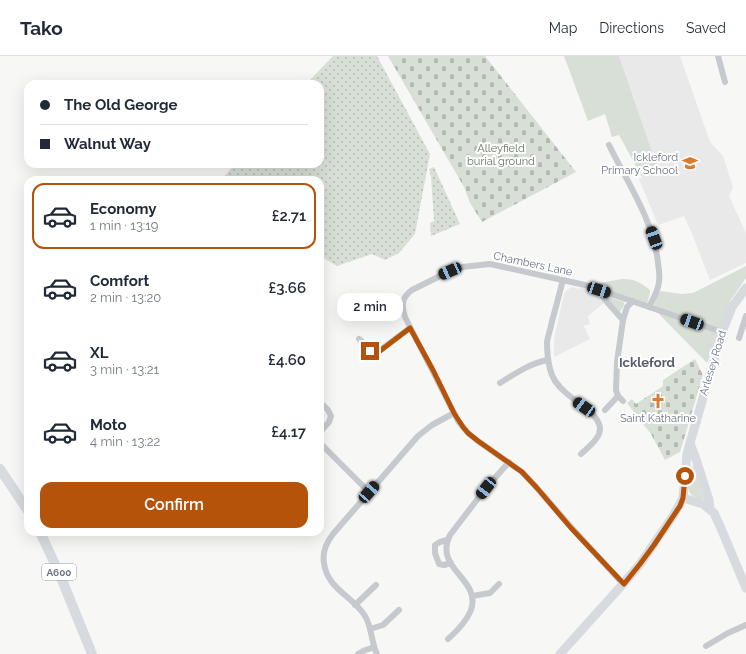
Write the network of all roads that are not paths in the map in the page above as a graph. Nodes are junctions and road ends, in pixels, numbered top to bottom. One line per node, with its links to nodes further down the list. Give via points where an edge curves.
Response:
1 (718, 56): 2 (street)
2 (725, 82)
3 (609, 145): 8 (street, via 628,181 655,245 659,281)
4 (563, 280): 6 (street, Chambers Lane); 11 (street, Chambers Lane, via 490,264 450,271 412,290 403,300 402,308); 15 (street, via 547,341)
5 (746, 288): 12 (street, Arlesey Road, via 732,307)
6 (599, 290): 7 (street, Chambers Lane); 10 (street)
7 (633, 301): 8 (street, Chambers Lane); 10 (street, via 627,307)
8 (649, 307): 12 (street, Chambers Lane)
9 (746, 316): 13 (street)
10 (623, 320): 17 (street, via 617,362)
11 (410, 328): 14 (street, via 376,354); 21 (street)
12 (722, 332): 23 (street, Arlesey Road)
13 (739, 338)
14 (359, 339)
15 (548, 360): 16 (street, via 531,364); 25 (street, via 553,378 561,389 592,413 600,423 597,439)
16 (500, 383)
17 (618, 396): 18 (street); 20 (street)
18 (623, 401)
19 (324, 406): 22 (street, via 331,416)
20 (605, 410)
21 (454, 413): 26 (street, via 468,433); 28 (street, via 418,436)
22 (324, 428)
23 (690, 443): 29 (street, Arlesey Road); 31 (street)
24 (324, 447): 28 (street)
25 (581, 454)
26 (509, 462): 33 (street); 37 (street, via 522,472)
27 (0, 469): 30 (main road)
28 (369, 492): 41 (street, via 333,534 324,554 325,568 332,582)
29 (683, 498): 31 (street); 37 (street, via 662,534)
30 (24, 505)
31 (710, 509): 35 (street, via 716,516)
32 (42, 536): 48 (main road, A600)
33 (447, 540): 34 (street, via 446,554); 34 (street, via 435,545 435,553 439,564)
34 (450, 563): 40 (street, via 468,586)
35 (743, 573): 39 (street)
36 (499, 584): 40 (street, via 490,593)
37 (624, 584): 51 (street)
38 (376, 585): 41 (street)
39 (746, 588)
40 (472, 596): 45 (street, via 469,614)
41 (355, 605): 44 (street, via 364,615)
42 (399, 610): 44 (street, via 383,625)
43 (746, 625): 46 (street)
44 (370, 629): 47 (street)
45 (448, 639)
46 (706, 646)
47 (374, 647): 49 (street); 50 (street)
48 (92, 654)
49 (358, 654)
50 (376, 654)
51 (560, 654)

